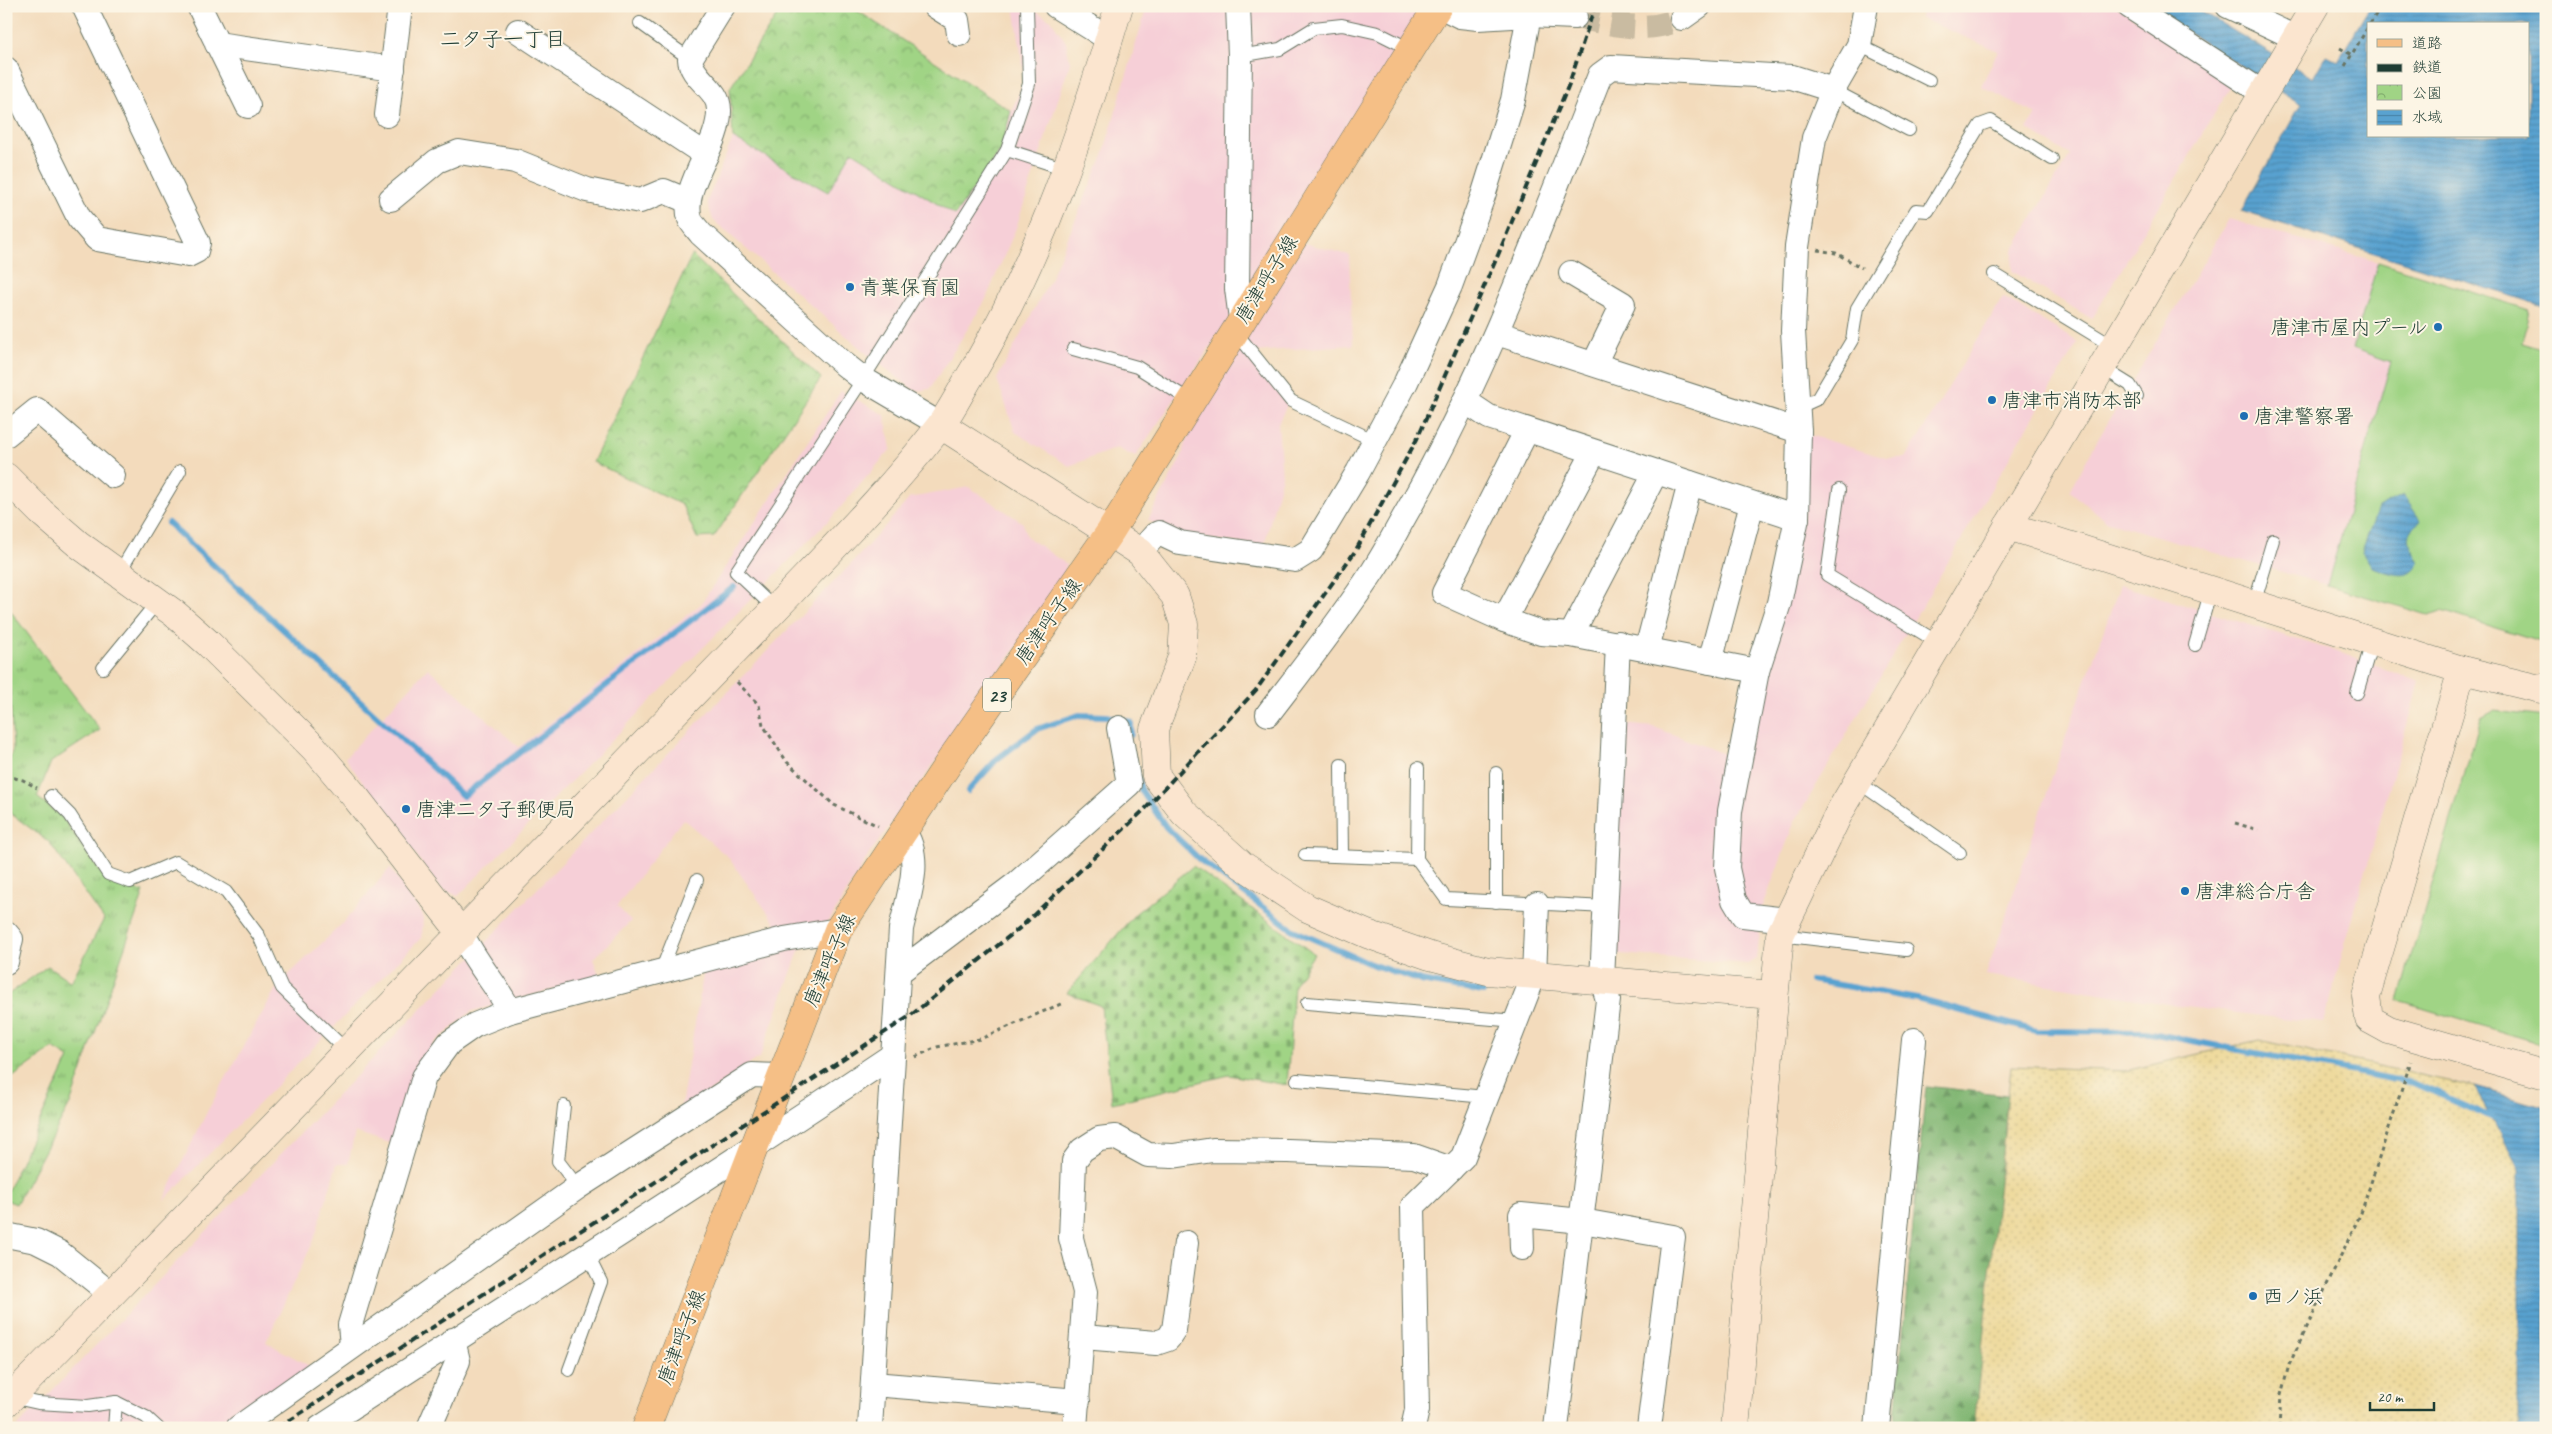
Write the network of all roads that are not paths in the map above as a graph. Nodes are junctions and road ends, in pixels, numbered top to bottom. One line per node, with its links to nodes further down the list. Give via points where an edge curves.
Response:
1 (84, 6): 33 (street, via 198,243 196,251 188,255 97,240 79,218)
2 (200, 6): 21 (street)
3 (400, 6): 28 (street)
4 (723, 6): 26 (street)
5 (935, 6): 19 (street, via 957,20)
6 (1027, 6): 36 (lane, via 1029,84)
7 (1056, 6): 20 (street)
8 (1119, 6): 20 (street)
9 (1238, 6): 25 (street)
10 (1439, 6): 15 (street, via 1460,16); 24 (main road, 唐津呼子線 / 23)
11 (1866, 6): 22 (street)
12 (2129, 6): 31 (street)
13 (2315, 6): 23 (street)
14 (2242, 9): 23 (street)
15 (1529, 16): 16 (street); 58 (street, via 1513,100 1483,196 1446,294)
16 (1575, 17)
17 (640, 22): 26 (lane)
18 (518, 31): 37 (street)
19 (959, 34)
20 (1109, 39): 39 (street)
21 (217, 44): 28 (street); 32 (street)
22 (1859, 46): 29 (lane); 30 (street)
23 (2291, 47): 31 (street)
24 (1410, 49): 25 (lane, via 1378,33 1342,25 1314,28 1280,49); 44 (main road, 唐津呼子線 / 23)
25 (1240, 56): 44 (street, via 1237,289)
26 (690, 59): 37 (street, via 690,68 713,93 720,108 716,132)
27 (6, 69): 33 (street)
28 (393, 69): 34 (street)
29 (1929, 80)
30 (1833, 90): 35 (lane); 45 (street, via 1792,77 1611,67 1600,75); 53 (street, via 1814,138 1797,247 1793,331)
31 (2264, 91): 47 (street)
32 (248, 106)
33 (15, 108)
34 (387, 115)
35 (1909, 130)
36 (1007, 150): 39 (lane); 49 (lane)
37 (706, 156): 41 (street)
38 (2052, 159): 53 (lane, via 1991,121 1980,125 1928,211 1916,210 1876,276 1857,308 1852,340 1817,399)
39 (1066, 168): 54 (street, via 1037,248 998,328)
40 (391, 199): 41 (street, via 437,161 459,152 515,161 587,190 640,201 664,191)
41 (688, 201): 49 (street, via 690,220 701,234)
42 (1571, 273): 48 (street, via 1623,304)
43 (1994, 274): 47 (lane)
44 (1241, 319): 51 (main road, 唐津呼子線 / 23); 58 (lane, via 1242,340 1291,401)
45 (1497, 332): 48 (street); 52 (street)
46 (1073, 349): 51 (lane, via 1137,367)
47 (2108, 357): 50 (lane); 68 (street)
48 (1594, 364): 56 (street)
49 (863, 379): 54 (street); 76 (lane, via 736,572)
50 (2138, 396)
51 (1191, 401): 69 (main road, 唐津呼子線 / 23)
52 (1465, 401): 55 (street, via 1489,417); 90 (street, via 1374,569 1326,639)
53 (1797, 408): 56 (street)
54 (941, 425): 69 (street); 76 (street, via 856,524)
55 (1527, 430): 59 (street); 77 (street, via 1444,593)
56 (1799, 431): 67 (street)
57 (6, 435): 62 (street, via 37,410)
58 (1375, 441): 71 (street, via 1310,550 1295,560 1180,543 1159,533)
59 (1594, 452): 61 (street); 77 (street)
60 (180, 471): 72 (lane)
61 (1656, 472): 64 (street); 78 (street)
62 (113, 476)
63 (6, 477): 72 (street, via 48,518)
64 (1690, 483): 66 (street); 83 (street)
65 (1839, 490): 81 (lane, via 1827,575)
66 (1752, 504): 67 (street); 84 (street)
67 (1797, 518): 87 (street, via 1779,603)
68 (2008, 526): 73 (street); 81 (street)
69 (1110, 532): 71 (street); 97 (main road, 唐津呼子線 / 23)
70 (2273, 540): 75 (lane)
71 (1140, 552): 114 (street, via 1175,596 1184,624 1182,657 1154,730 1156,776 1184,814 1242,865 1307,908 1430,956 1488,971)
72 (119, 573): 74 (street)
73 (2211, 590): 75 (street); 82 (lane)
74 (158, 601): 85 (lane); 109 (street, via 208,643 314,748)
75 (2254, 604): 79 (street)
76 (775, 609): 109 (street)
77 (1504, 620): 78 (street, via 1542,633)
78 (1571, 635): 80 (street)
79 (2372, 642): 86 (street); 89 (lane)
80 (1618, 643): 83 (street); 105 (street)
81 (1940, 643): 95 (street)
82 (2195, 645)
83 (1647, 649): 84 (street)
84 (1710, 662): 87 (street)
85 (103, 668)
86 (2462, 670): 88 (street, via 2540,689); 123 (street, via 2366,996 2369,1019 2389,1030)
87 (1757, 671): 106 (street, via 1730,811 1727,868 1734,900 1743,915)
88 (2546, 687)
89 (2357, 693)
90 (1268, 714)
91 (1119, 728): 113 (street, via 1129,784 1016,884)
92 (1342, 765): 100 (lane)
93 (1418, 768): 101 (lane)
94 (1496, 773): 103 (lane)
95 (1858, 782): 98 (lane); 106 (street)
96 (51, 796): 121 (lane, via 70,815 108,874 130,882 176,862 226,892 259,936 282,988)
97 (903, 830): 107 (main road, 唐津呼子線 / 23); 113 (street, via 910,840 914,871 901,929)
98 (1960, 853)
99 (1305, 854): 100 (lane)
100 (1342, 856): 101 (lane)
101 (1418, 859): 103 (lane, via 1446,899)
102 (697, 880): 112 (lane)
103 (1496, 902): 104 (lane)
104 (1537, 904): 105 (lane); 114 (street)
105 (1606, 907): 115 (street)
106 (1783, 928): 110 (lane); 116 (street)
107 (838, 930): 112 (street); 124 (main road, 唐津呼子線 / 23)
108 (6, 933): 111 (street, via 11,939)
109 (462, 934): 118 (street); 121 (street)
110 (1906, 950)
111 (6, 962)
112 (661, 971): 118 (street)
113 (899, 972): 122 (street)
114 (1534, 975): 115 (street); 119 (street)
115 (1602, 980): 116 (street); 131 (street, via 1608,1000)
116 (1773, 995): 156 (street, via 1756,1219)
117 (1307, 1003): 119 (lane)
118 (510, 1011): 139 (street, via 475,1025 449,1043 424,1078 350,1325)
119 (1516, 1021): 126 (street)
120 (1914, 1040): 157 (street)
121 (348, 1052): 136 (street)
122 (892, 1055): 128 (street); 141 (street)
123 (2546, 1075)
124 (780, 1076): 128 (main road, 唐津呼子線 / 23); 130 (street, via 752,1075)
125 (1297, 1080): 126 (lane)
126 (1486, 1097): 129 (street, via 1463,1158)
127 (564, 1106): 130 (lane, via 558,1161)
128 (756, 1147): 135 (street); 150 (main road, 唐津呼子線 / 23)
129 (1451, 1169): 137 (street, via 1414,1156 1213,1150 1173,1156 1148,1155 1115,1137 1098,1139 1082,1150 1074,1161 1071,1238 1085,1292); 153 (street, via 1413,1206 1417,1410)
130 (578, 1187): 139 (street)
131 (1582, 1221): 134 (street, via 1521,1215); 154 (street); 155 (street, via 1673,1237)
132 (6, 1235): 136 (street, via 36,1241 60,1253)
133 (1186, 1243): 137 (street, via 1174,1330 1168,1339 1156,1343)
134 (1522, 1248)
135 (587, 1254): 138 (street); 140 (lane, via 600,1282)
136 (112, 1295): 142 (street)
137 (1083, 1337): 143 (street)
138 (454, 1340): 148 (street); 149 (street, via 458,1361)
139 (352, 1345): 147 (street)
140 (569, 1370)
141 (873, 1384): 143 (street); 151 (street)
142 (8, 1399): 144 (lane, via 80,1406)
143 (1078, 1401): 152 (street)
144 (116, 1402): 145 (lane); 146 (lane, via 146,1417)
145 (114, 1428)
146 (158, 1428)
147 (238, 1428)
148 (320, 1428)
149 (429, 1428)
150 (646, 1428)
151 (870, 1428)
152 (1075, 1428)
153 (1413, 1428)
154 (1556, 1428)
155 (1649, 1428)
156 (1735, 1428)
157 (1877, 1428)

